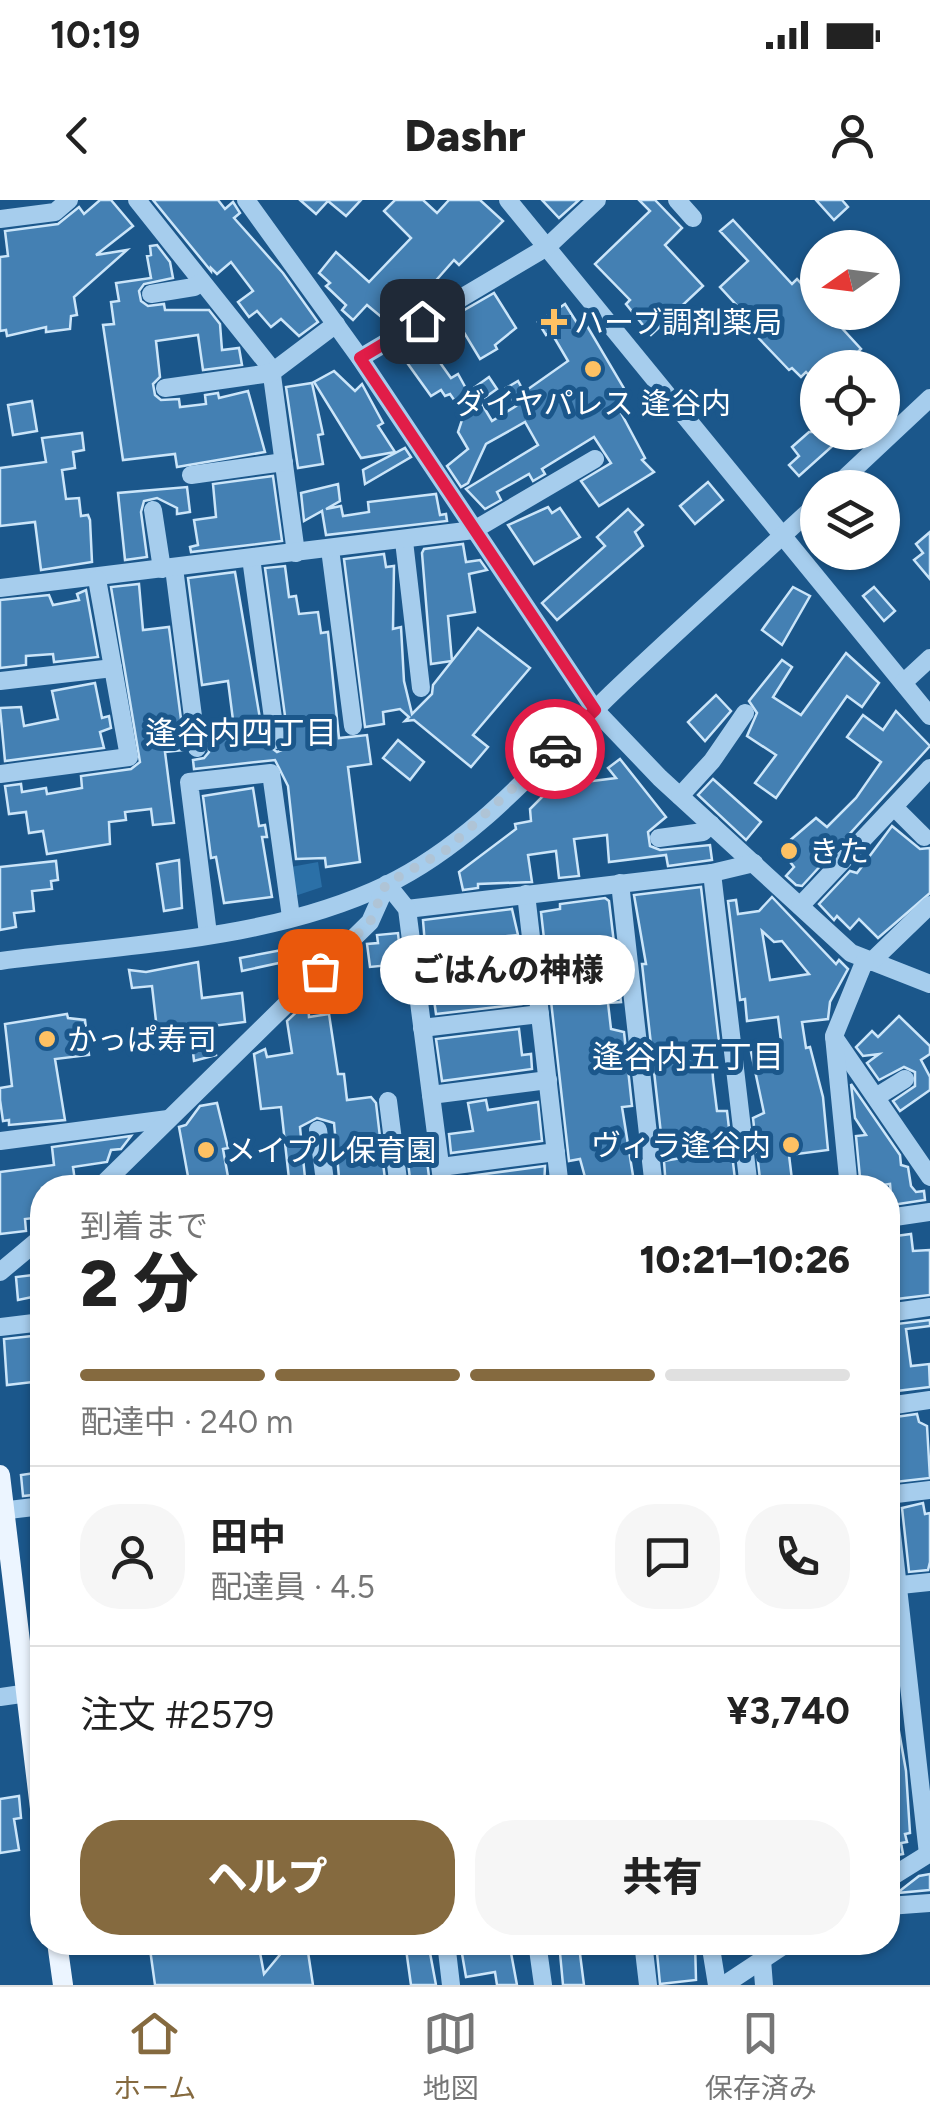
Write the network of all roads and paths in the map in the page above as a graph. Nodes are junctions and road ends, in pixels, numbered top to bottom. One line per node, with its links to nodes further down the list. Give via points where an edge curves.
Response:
1 (69, 200): 8 (street, via 55,212)
2 (137, 200): 10 (street)
3 (246, 200): 12 (street)
4 (508, 200): 9 (street)
5 (677, 200): 7 (street)
6 (592, 202): 9 (street)
7 (693, 218)
8 (0, 219)
9 (547, 248): 13 (street); 24 (street)
10 (202, 282): 11 (street); 14 (street)
11 (151, 294)
12 (336, 324): 13 (street); 14 (street)
13 (360, 358): 23 (street)
14 (271, 372): 15 (street); 18 (street)
15 (165, 388)
16 (926, 411): 19 (street)
17 (595, 460): 23 (street)
18 (284, 462): 20 (street); 27 (street)
19 (856, 470)
20 (191, 474)
21 (153, 510): 29 (street)
22 (800, 519): 24 (street)
23 (474, 530): 25 (street); 37 (street)
24 (783, 535): 35 (street); 37 (street)
25 (404, 541): 26 (street); 36 (street)
26 (330, 549): 27 (street); 40 (street)
27 (296, 552): 28 (street)
28 (251, 558): 29 (street); 41 (street)
29 (168, 568): 30 (street); 42 (street)
30 (97, 579): 31 (street); 33 (street)
31 (0, 588)
32 (930, 658): 35 (street)
33 (112, 668): 34 (street); 44 (street, via 129,757)
34 (0, 681)
35 (903, 683): 39 (street)
36 (422, 688)
37 (595, 710): 45 (street); 53 (street, via 446,850)
38 (744, 713): 45 (street)
39 (930, 716)
40 (353, 726)
41 (276, 740)
42 (197, 748)
43 (930, 768): 46 (street)
44 (0, 774)
45 (680, 796): 47 (street)
46 (894, 807): 48 (street); 56 (street)
47 (712, 824): 49 (street, via 703,832); 50 (street)
48 (924, 837)
49 (659, 838)
50 (754, 863): 51 (street); 56 (street)
51 (712, 873): 52 (street); 84 (street)
52 (620, 883): 54 (street); 83 (street)
53 (386, 884): 57 (street); 58 (street); 73 (street, via 370,922)
54 (526, 894): 57 (street); 60 (street)
55 (930, 905): 63 (street)
56 (800, 906): 63 (street)
57 (407, 908): 61 (street)
58 (292, 918): 59 (street); 59 (street, via 271,773 188,782)
59 (208, 934): 62 (street)
60 (532, 946): 61 (street); 65 (street)
61 (414, 960): 66 (street)
62 (0, 961)
63 (868, 961): 64 (street); 67 (street)
64 (930, 984)
65 (540, 1014): 66 (street); 69 (street)
66 (422, 1028): 70 (street)
67 (834, 1036): 71 (street); 85 (street)
68 (905, 1079): 71 (street)
69 (548, 1080): 70 (street); 76 (street)
70 (431, 1095): 77 (street)
71 (876, 1097): 86 (street)
72 (388, 1102): 80 (street)
73 (169, 1119): 75 (street); 78 (street)
74 (318, 1130): 79 (street)
75 (0, 1141)
76 (556, 1152): 77 (street); 82 (street)
77 (440, 1167): 81 (street)
78 (111, 1175)
79 (324, 1175)
80 (397, 1175)
81 (441, 1175)
82 (559, 1175)
83 (653, 1175)
84 (747, 1175)
85 (848, 1175)
86 (930, 1177)
87 (930, 1212): 88 (street)
88 (900, 1216)
89 (30, 1247): 90 (street)
90 (0, 1272)
91 (930, 1307): 92 (street)
92 (900, 1311)
93 (30, 1323): 94 (street)
94 (0, 1327)
95 (930, 1400): 96 (street)
96 (900, 1404)
97 (0, 1475): 101 (main road)
98 (930, 1490): 99 (street)
99 (900, 1495)
100 (30, 1508): 101 (street)
101 (2, 1511): 105 (main road)
102 (930, 1582): 103 (street)
103 (900, 1585)
104 (900, 1638): 108 (street)
105 (30, 1669)
106 (30, 1692): 107 (street)
107 (0, 1696)
108 (929, 1853): 109 (street)
109 (900, 1872)
110 (930, 1903): 111 (street)
111 (900, 1905)
112 (60, 1955): 120 (main road)
113 (448, 1955): 121 (street)
114 (539, 1955): 122 (street)
115 (645, 1955): 123 (street)
116 (714, 1955): 119 (street)
117 (769, 1955): 118 (street)
118 (762, 1960): 119 (street); 124 (street)
119 (724, 1984)
120 (63, 1985)
121 (451, 1985)
122 (543, 1985)
123 (648, 1985)
124 (764, 1985)

